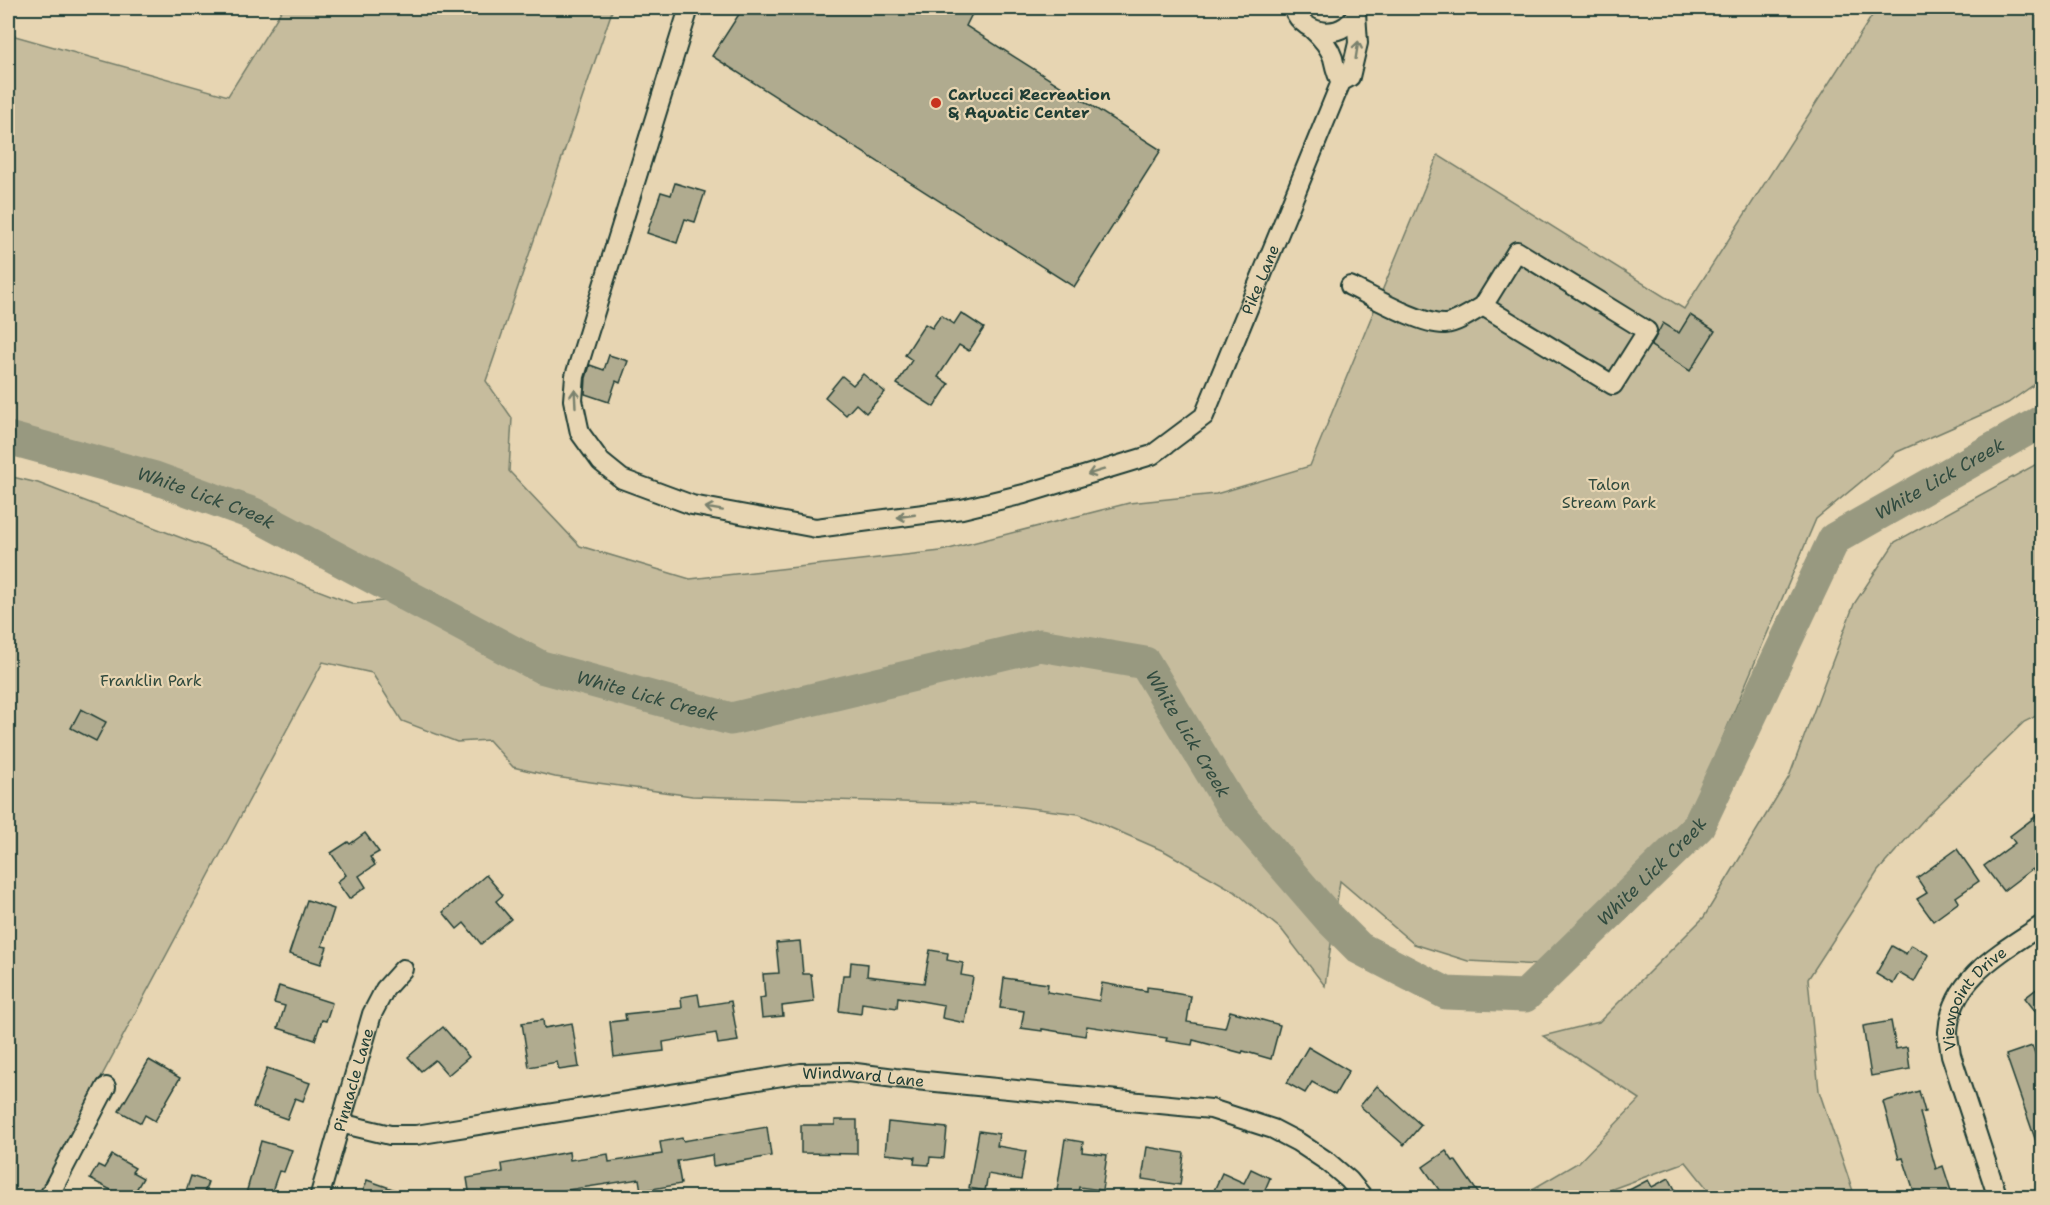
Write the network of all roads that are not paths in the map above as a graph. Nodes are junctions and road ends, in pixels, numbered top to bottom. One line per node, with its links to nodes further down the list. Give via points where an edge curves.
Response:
1 (689, 8): 5 (street, Pike Lane, one-way to 1, via 1204,416 1152,455 1024,494 962,509 816,528 692,505 622,479 601,462 580,433 573,400 575,376)
2 (1293, 10): 4 (street)
3 (1357, 10): 4 (street, via 1350,23 1340,30 1328,33); 5 (street, Pike Lane, one-way to 3, via 1350,76 1354,62 1359,32)
4 (1312, 29): 5 (street, via 1327,45)
5 (1341, 82)
6 (1350, 286): 7 (street, via 1415,318 1446,324)
7 (1483, 306): 7 (street, via 1613,385 1647,331 1517,251)
8 (2043, 925): 15 (street, Viewpoint Drive, via 1978,971 1957,998 1948,1033 1951,1055)
9 (403, 969): 11 (street, Pinnacle Lane, via 385,989 372,1014)
10 (106, 1087): 12 (street)
11 (340, 1123): 13 (street, Pinnacle Lane); 14 (street, Windward Lane, via 390,1135 416,1135 801,1073 848,1072 1211,1109 1273,1129 1298,1142 1328,1162)
12 (48, 1197)
13 (320, 1197)
14 (1364, 1197)
15 (1998, 1197)

